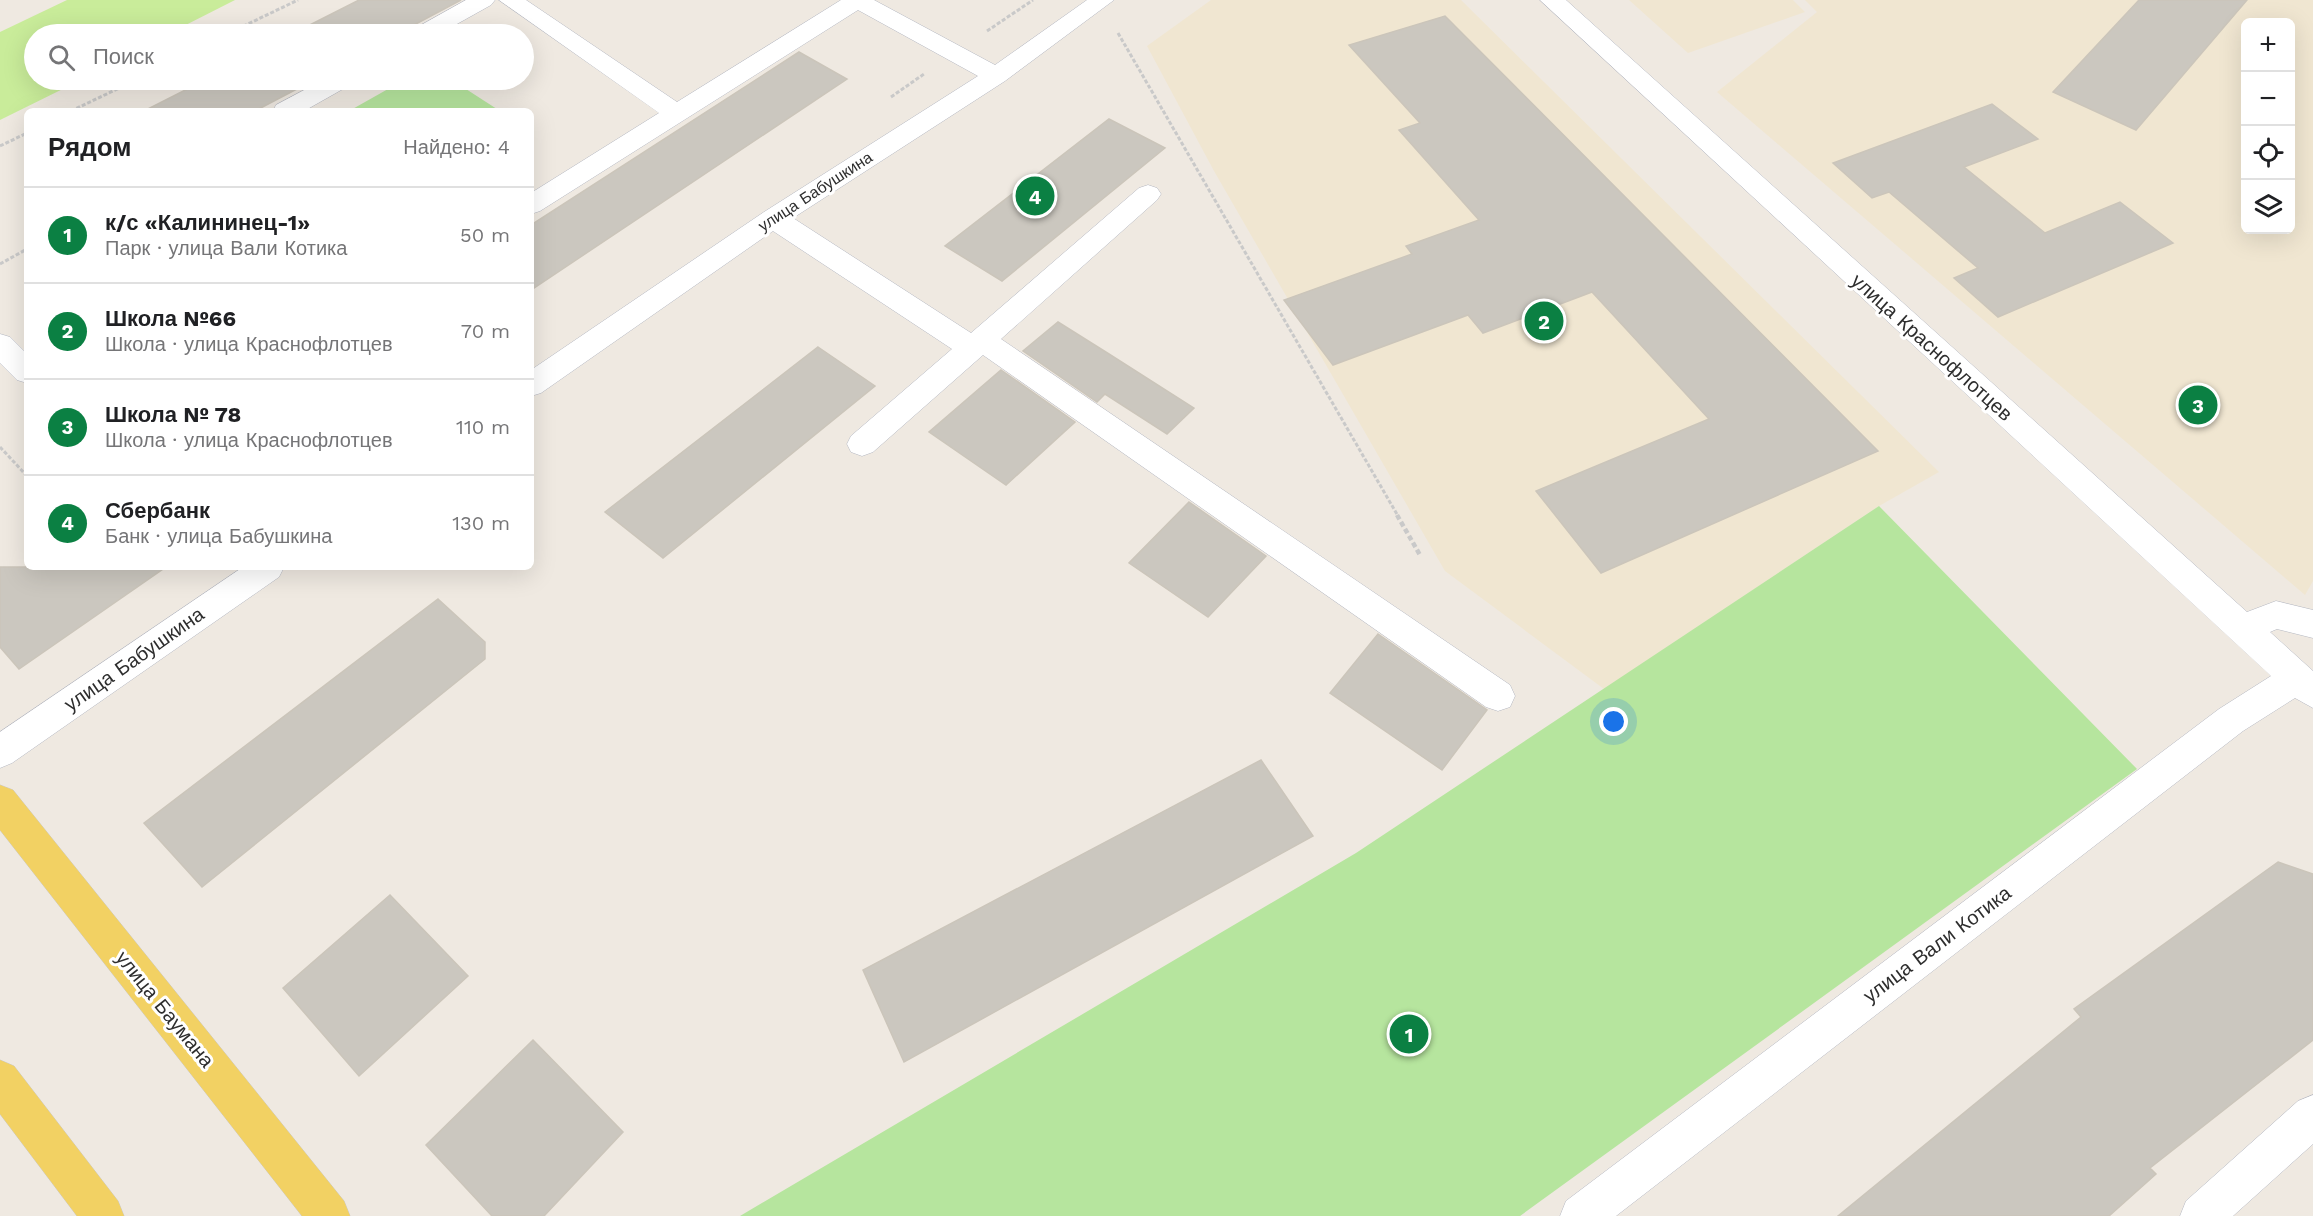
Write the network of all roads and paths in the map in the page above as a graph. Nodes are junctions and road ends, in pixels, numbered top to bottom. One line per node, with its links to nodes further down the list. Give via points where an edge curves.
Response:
1 (298, 0): 7 (path)
2 (483, 0): 8 (street)
3 (511, 0): 15 (street)
4 (857, 0): 10 (street); 15 (street)
5 (1102, 0): 10 (street, улица Бабушкина)
6 (1552, 0): 31 (street, улица Краснофлотцев)
7 (248, 24)
8 (440, 24)
9 (1118, 33): 28 (path)
10 (996, 76): 20 (street, улица Бабушкина)
11 (115, 90): 13 (path)
12 (323, 90): 14 (street)
13 (77, 108)
14 (290, 108)
15 (676, 113): 19 (street)
16 (24, 134): 17 (path)
17 (0, 146)
18 (1148, 194): 23 (street)
19 (534, 203)
20 (773, 218): 23 (street); 24 (street, улица Бабушкина)
21 (24, 251): 22 (path)
22 (0, 264)
23 (977, 344): 25 (street); 33 (street)
24 (534, 383)
25 (862, 444)
26 (0, 447): 27 (path)
27 (24, 473)
28 (1420, 555)
29 (264, 570): 34 (street, улица Бабушкина)
30 (2313, 624): 31 (street, via 2276,615)
31 (2242, 629): 32 (street, улица Краснофлотцев)
32 (2305, 685): 40 (street, улица Вали Котика, via 2231,720)
33 (1497, 696)
34 (0, 752)
35 (0, 802): 39 (main road, улица Баумана)
36 (0, 1080): 38 (main road)
37 (2313, 1116): 41 (street)
38 (103, 1216)
39 (329, 1216)
40 (1581, 1216)
41 (2201, 1216)

